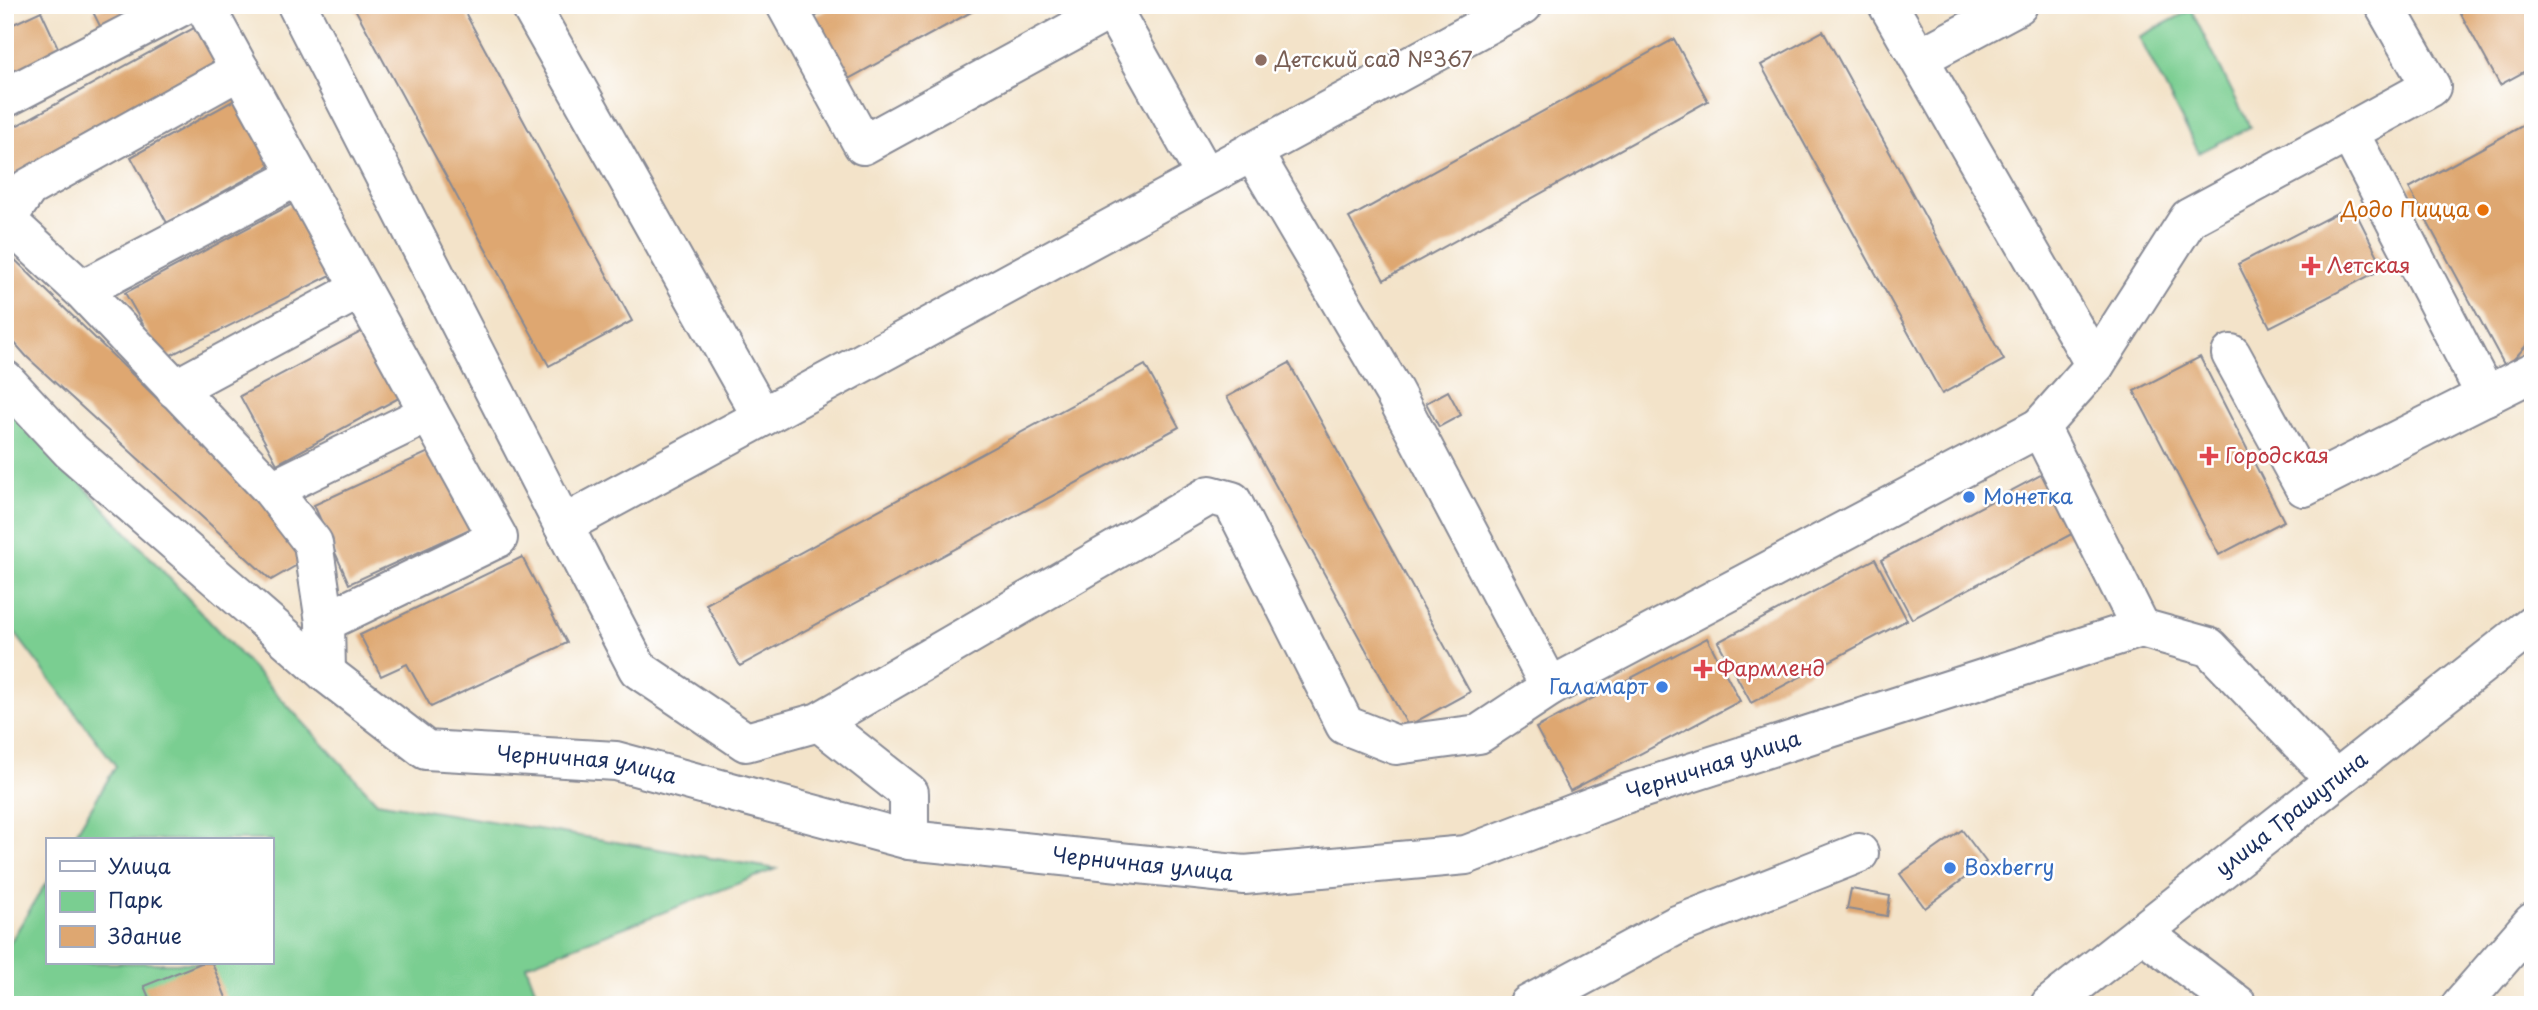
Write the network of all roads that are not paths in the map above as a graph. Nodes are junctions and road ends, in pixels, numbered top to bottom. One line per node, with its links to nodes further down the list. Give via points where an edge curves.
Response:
1 (184, 5): 12 (street)
2 (204, 5): 11 (street)
3 (297, 5): 29 (street)
4 (530, 5): 26 (street)
5 (786, 5): 15 (street, via 863,145 1112,9)
6 (1523, 5): 14 (street)
7 (1888, 5): 10 (street)
8 (2018, 5): 10 (street)
9 (2384, 5): 13 (street, via 2431,87)
10 (1919, 58): 20 (street)
11 (240, 70): 16 (street); 18 (street, via 28,188 6,220)
12 (5, 98)
13 (2349, 132): 20 (street, via 2189,218); 24 (street)
14 (1252, 151): 15 (street); 34 (street, via 1394,392)
15 (1205, 175): 26 (street)
16 (298, 176): 17 (street); 18 (street)
17 (360, 289): 23 (street); 25 (street)
18 (82, 290): 23 (street)
19 (2231, 354): 24 (street, via 2304,487)
20 (2095, 365): 27 (street)
21 (2533, 372): 24 (street)
22 (5, 380): 33 (street, Черничная улица, via 71,451)
23 (176, 389): 28 (street)
24 (2486, 396)
25 (429, 413): 28 (street); 30 (street, via 498,538)
26 (762, 417): 29 (street)
27 (2040, 427): 32 (street); 34 (street)
28 (272, 490): 30 (street, via 313,543)
29 (563, 525): 35 (street, via 638,669 746,742)
30 (325, 622): 33 (street)
31 (2533, 624): 36 (street, улица Трашутина)
32 (2141, 628): 36 (street, via 2208,647); 37 (street, Черничная улица, via 1625,794 1466,855 1244,874)
33 (326, 673): 37 (street, Черничная улица, via 426,750 616,761)
34 (1550, 687): 35 (street, via 1479,734 1396,745 1345,725 1232,501 1210,495)
35 (819, 722): 37 (street, via 909,793)
36 (2335, 779): 40 (street, улица Трашутина)
37 (909, 840)
38 (1859, 852): 41 (street, via 1677,925)
39 (2533, 922): 44 (street)
40 (2142, 932): 42 (street, улица Трашутина); 43 (street)
41 (1528, 1005)
42 (2050, 1005)
43 (2238, 1005)
44 (2461, 1005)

